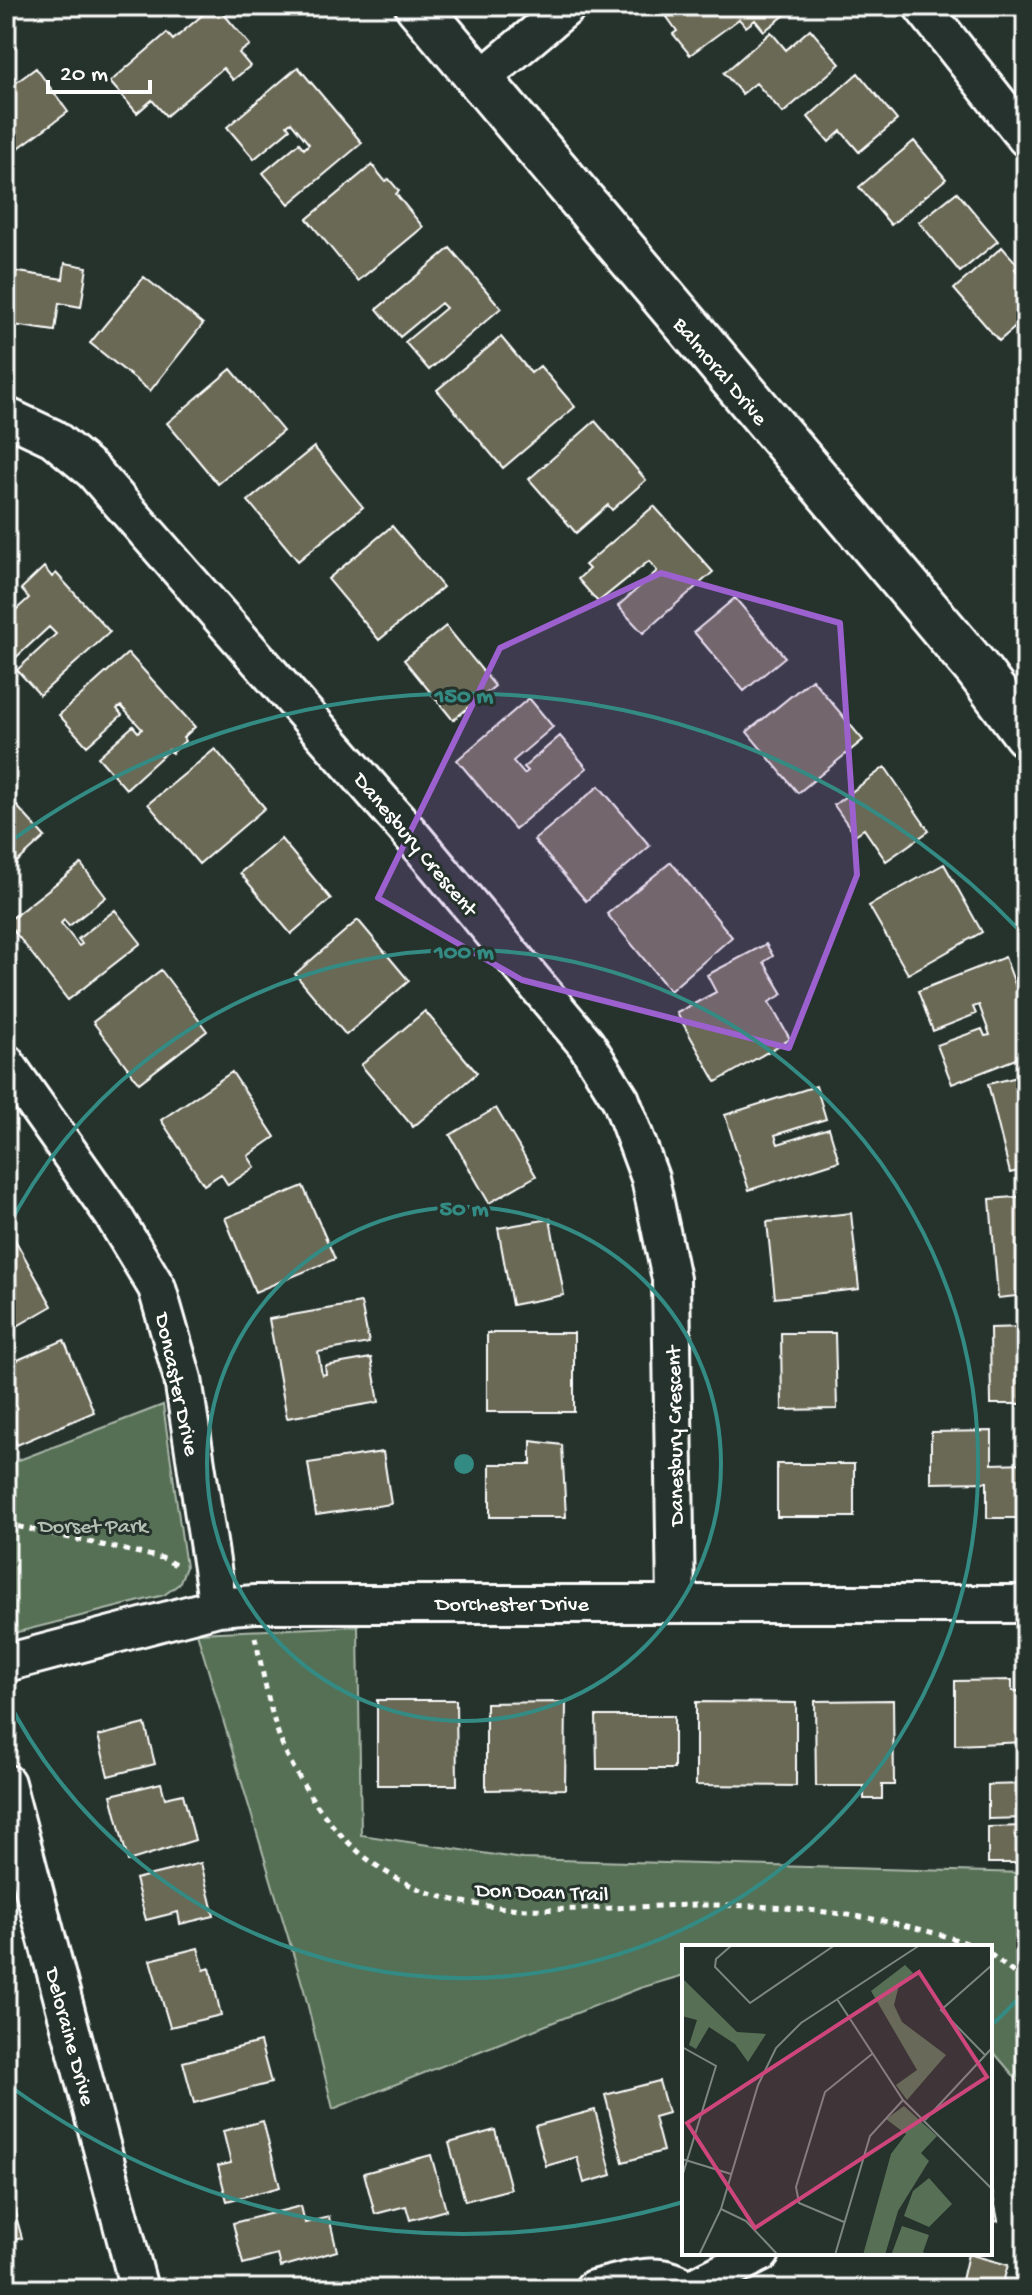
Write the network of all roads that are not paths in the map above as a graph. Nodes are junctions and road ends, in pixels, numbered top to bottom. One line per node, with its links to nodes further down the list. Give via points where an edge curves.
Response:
1 (418, 6): 4 (street, Balmoral Drive)
2 (568, 6): 4 (street)
3 (922, 6): 5 (street)
4 (481, 79): 7 (street, Balmoral Drive, via 978,670)
5 (1026, 138)
6 (6, 416): 9 (street, Danesbury Crescent, via 53,438 93,471 487,926 586,1044 621,1100 650,1178 671,1279)
7 (1026, 734)
8 (6, 1063): 11 (street, Doncaster Drive, via 113,1215 157,1288 183,1379)
9 (676, 1601): 10 (street, Dorchester Drive); 11 (street, Dorchester Drive)
10 (1026, 1604)
11 (218, 1607): 12 (street, Dorchester Drive)
12 (6, 1663)
13 (6, 1783): 15 (street, Deloraine Drive)
14 (757, 2255): 17 (street)
15 (139, 2289)
16 (593, 2289): 17 (street, via 653,2277 673,2278)
17 (688, 2289)

